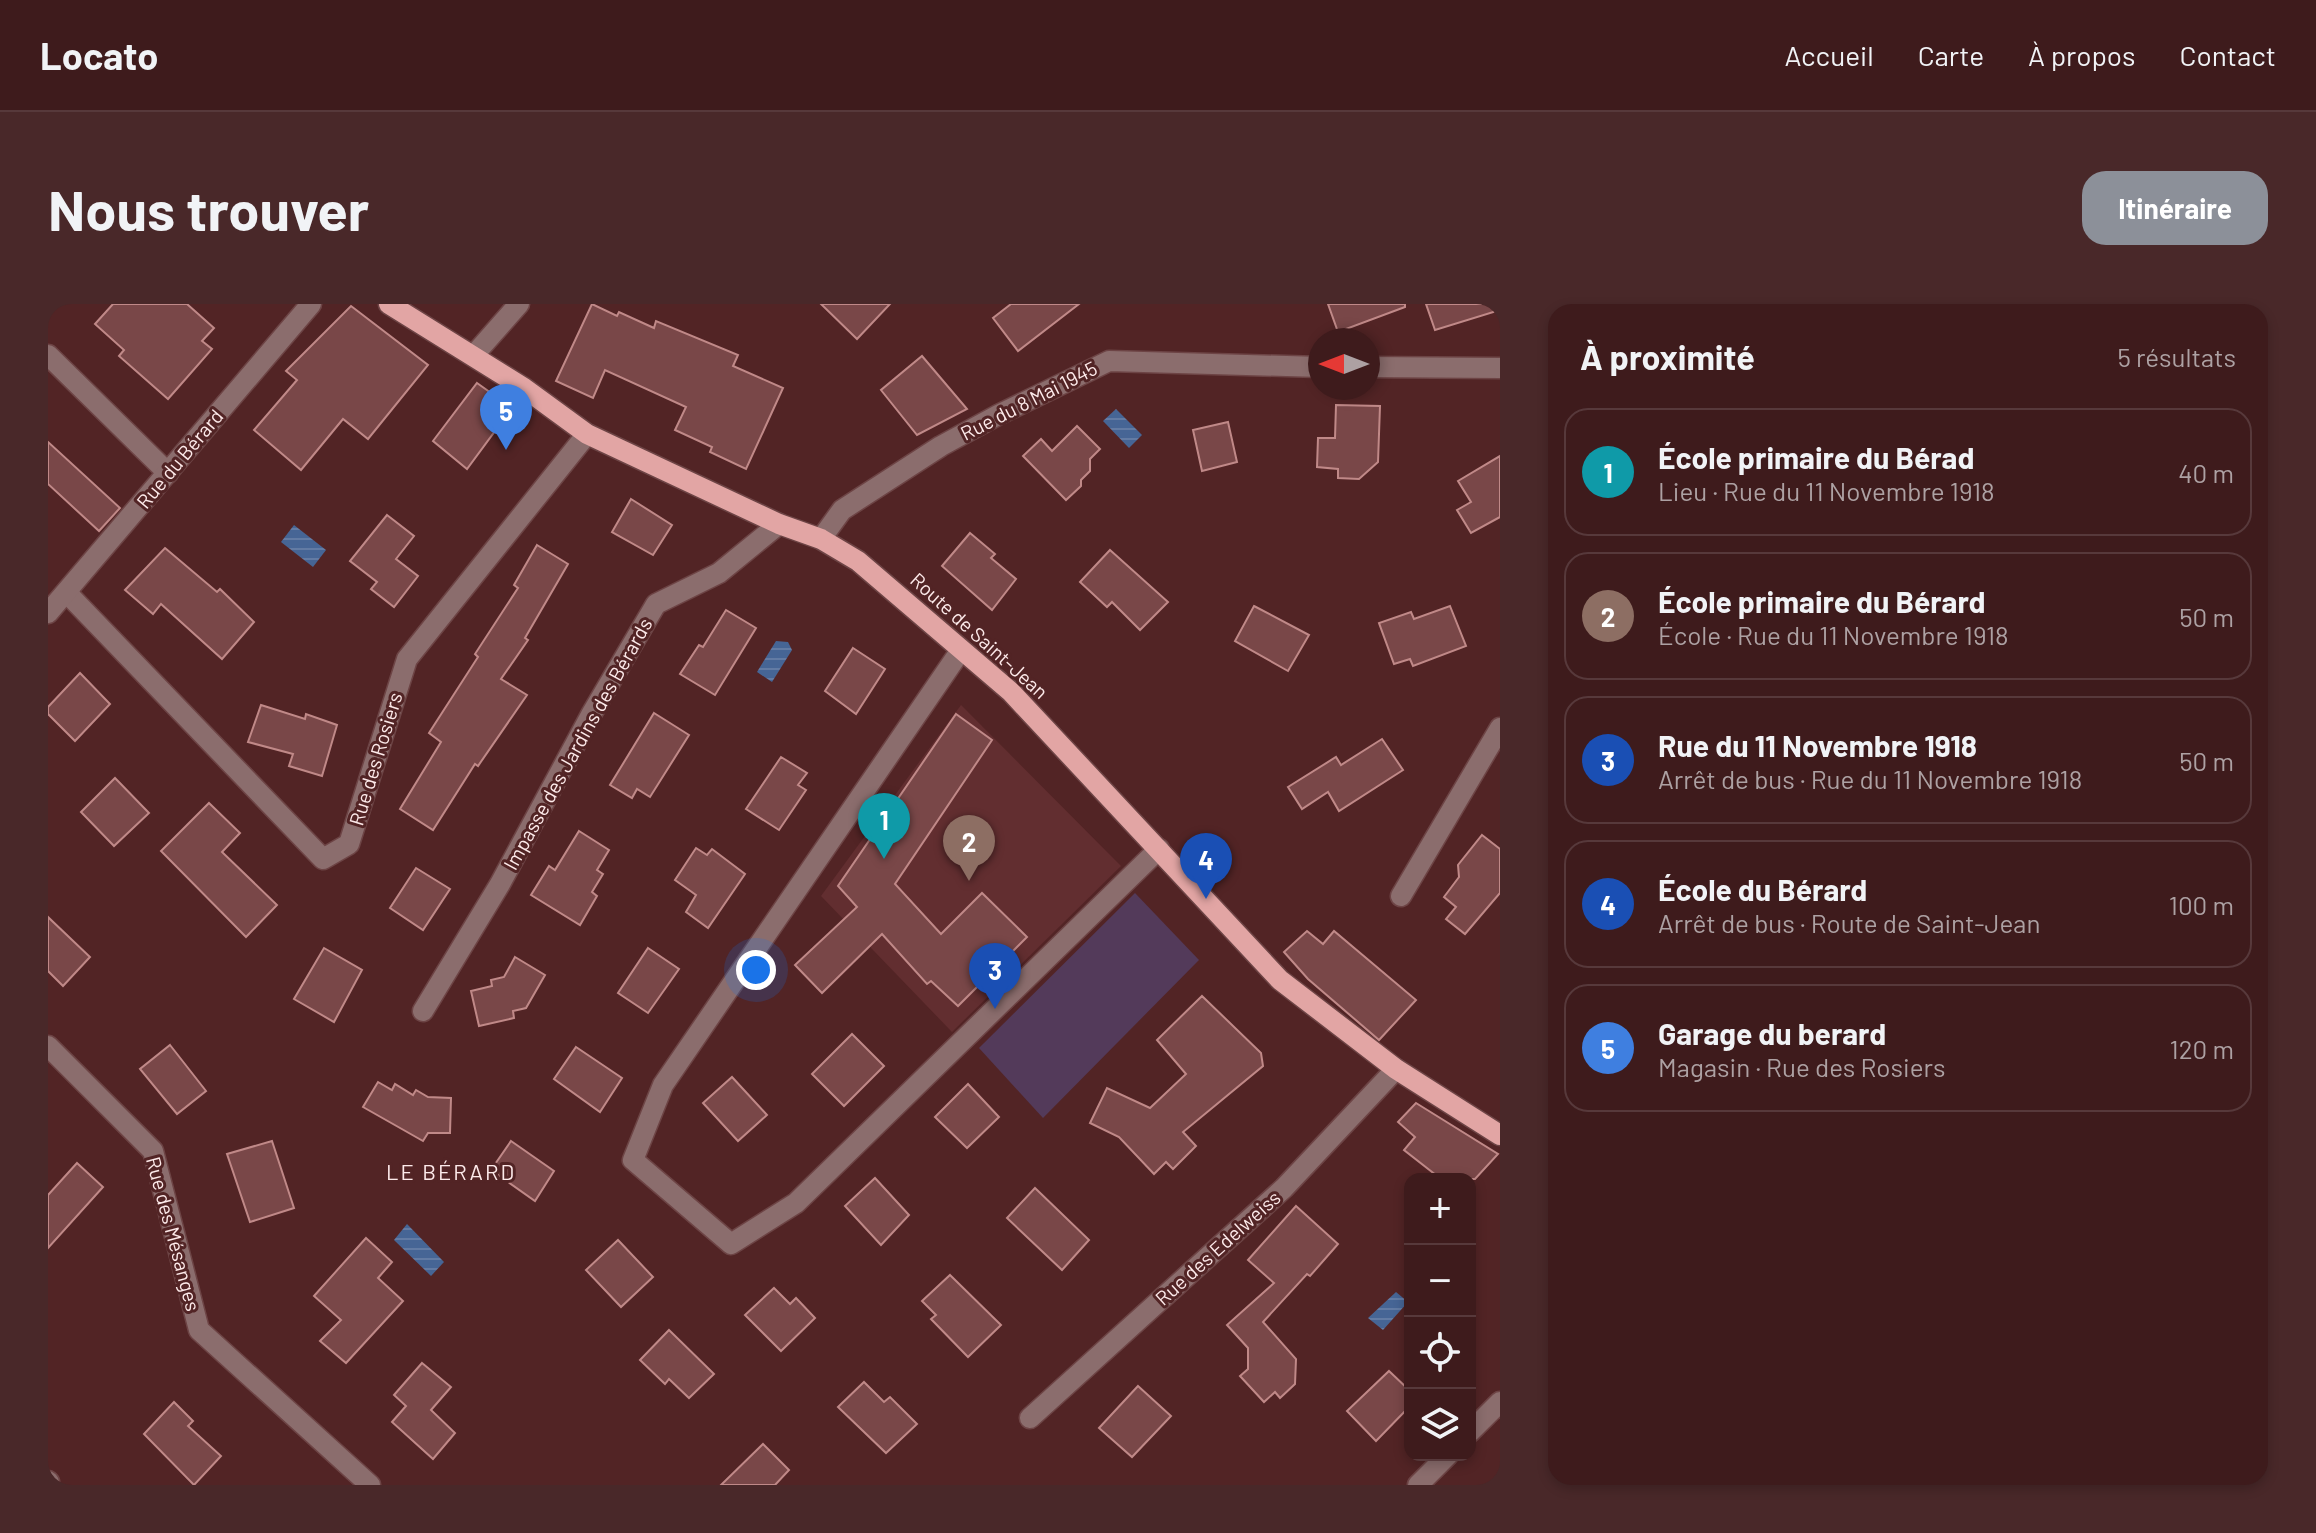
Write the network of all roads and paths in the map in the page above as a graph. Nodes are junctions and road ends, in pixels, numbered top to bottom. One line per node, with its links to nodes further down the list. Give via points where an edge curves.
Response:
1 (311, 304): 10 (street, Rue du Bérard)
2 (389, 304): 5 (main road, Route de Saint-Jean)
3 (519, 304): 5 (street)
4 (48, 355): 10 (street)
5 (474, 355): 9 (main road, Route de Saint-Jean)
6 (1308, 367): 12 (street, Rue du 8 Mai 1945, via 1109,361 930,453 842,510)
7 (1380, 367): 8 (street)
8 (1500, 368)
9 (587, 434): 11 (main road, Route de Saint-Jean); 13 (street, Rue des Rosiers, via 407,659 349,844 323,859)
10 (168, 473): 13 (street, Rue du Bérard)
11 (779, 524): 12 (main road, Route de Saint-Jean); 19 (street, Impasse des Jardins des Bérards, via 719,573 656,604)
12 (821, 539): 15 (main road, Route de Saint-Jean, via 858,561)
13 (67, 593): 14 (street, Rue du Bérard)
14 (48, 613)
15 (961, 650): 17 (main road, Route de Saint-Jean, via 1011,692); 17 (street, via 663,1085 633,1160 731,1244 796,1203)
16 (1500, 728): 18 (street)
17 (1159, 849): 21 (main road, Route de Saint-Jean, via 1280,980)
18 (1401, 896)
19 (423, 1011)
20 (48, 1046): 27 (street, Rue des Mésanges, via 153,1151 199,1330)
21 (1396, 1069): 22 (main road, Route de Saint-Jean); 24 (street, Rue des Edelweiss, via 1284,1188)
22 (1500, 1135)
23 (1500, 1402): 25 (street)
24 (1030, 1418)
25 (1476, 1426)
26 (1442, 1461): 28 (street)
27 (370, 1485)
28 (1418, 1485)

